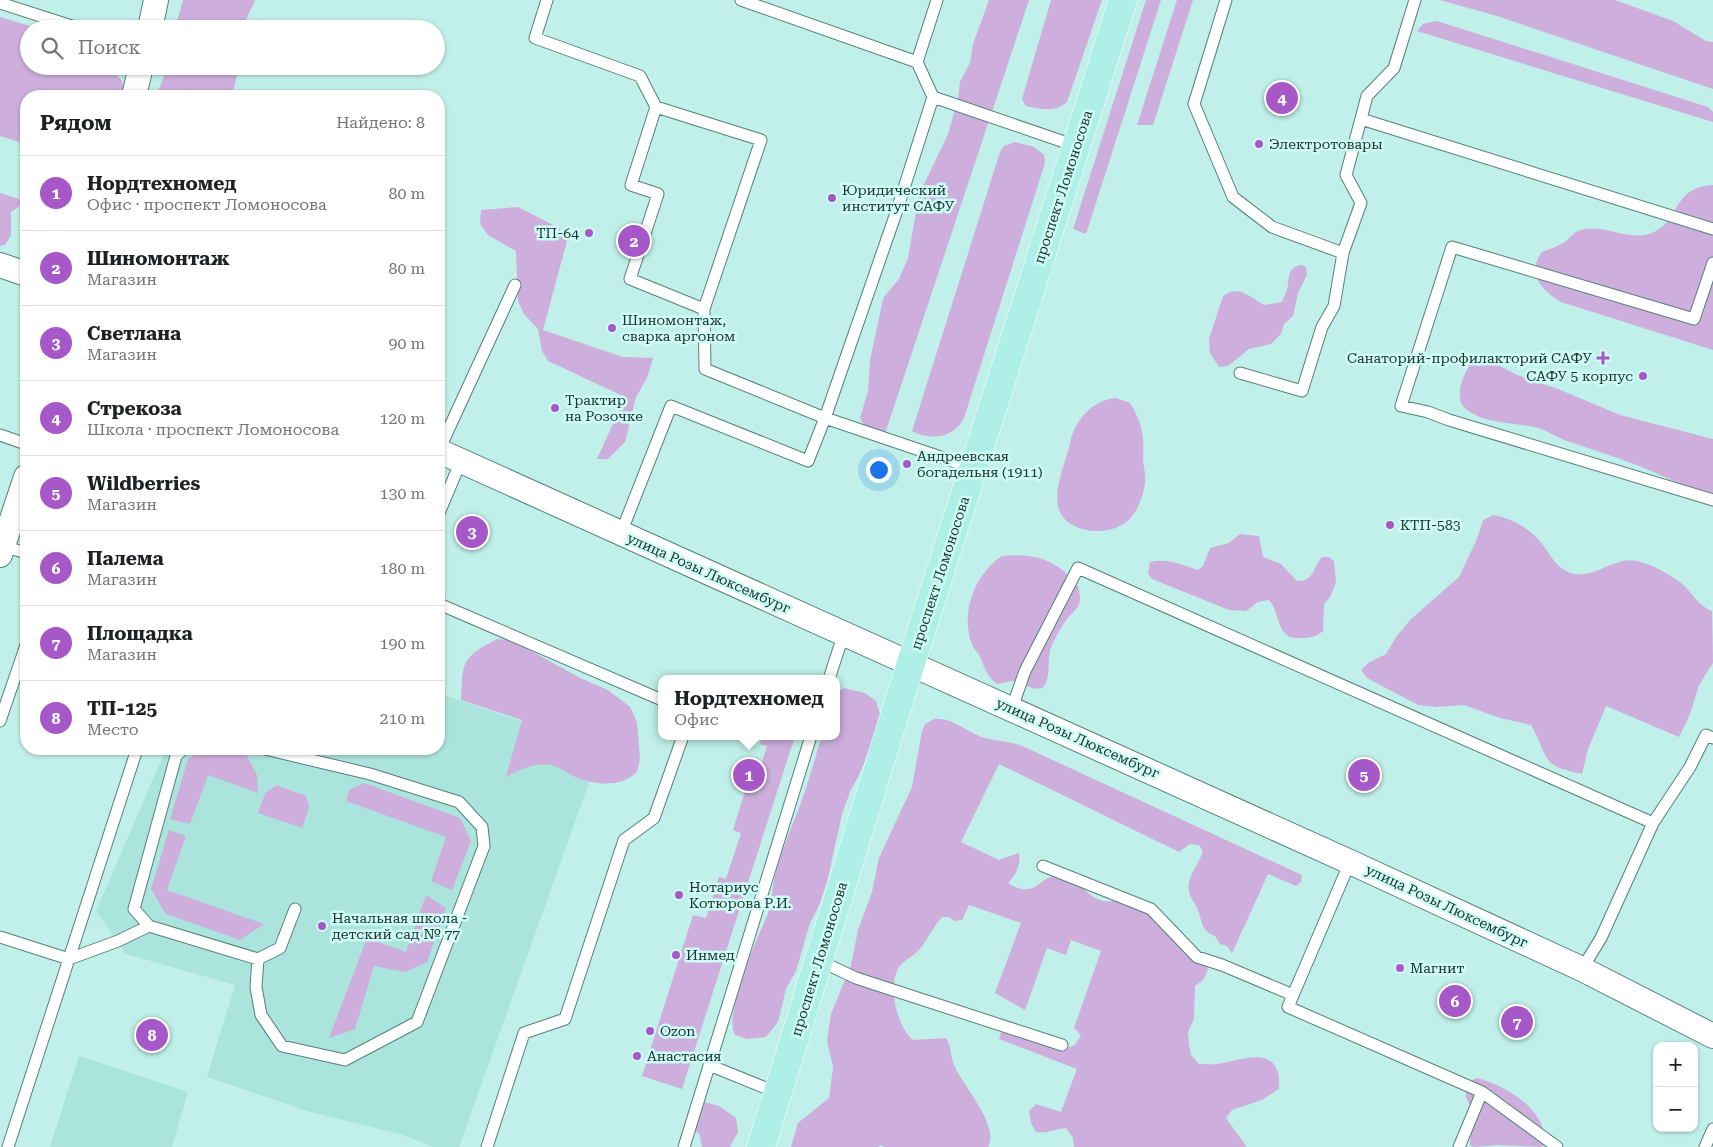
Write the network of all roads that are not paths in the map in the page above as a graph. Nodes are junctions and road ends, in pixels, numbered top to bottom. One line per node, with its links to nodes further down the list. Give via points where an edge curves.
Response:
1 (156, 0): 10 (street)
2 (547, 0): 15 (lane, via 535,38 640,76)
3 (741, 0): 11 (lane)
4 (937, 0): 11 (lane)
5 (1123, 0): 17 (main road, проспект Ломоносова)
6 (1226, 0): 19 (lane, via 1194,104 1234,198 1272,227)
7 (1415, 0): 16 (lane, via 1394,68 1367,96)
8 (0, 3): 9 (lane)
9 (53, 20)
10 (152, 20)
11 (917, 62): 14 (lane)
12 (139, 75): 13 (street)
13 (135, 90)
14 (933, 97): 17 (lane); 26 (lane)
15 (656, 107): 24 (lane, via 630,184 658,194 630,279); 24 (lane, via 762,140)
16 (1361, 119): 18 (lane); 19 (lane, via 1346,175 1361,204)
17 (1076, 146): 32 (main road, проспект Ломоносова)
18 (1713, 229)
19 (1343, 253): 25 (lane, via 1334,306 1322,327 1302,392)
20 (1713, 263): 35 (lane, via 1694,319 1452,247 1401,406)
21 (0, 265): 22 (street)
22 (20, 272)
23 (515, 285): 28 (lane)
24 (704, 309): 26 (lane, via 705,369)
25 (1240, 373)
26 (825, 418): 32 (lane); 36 (lane, via 808,461 671,406)
27 (0, 435): 29 (lane)
28 (445, 438)
29 (20, 442)
30 (445, 454): 31 (street, улица Розы Люксембург)
31 (461, 461): 34 (lane); 36 (street, улица Розы Люксембург)
32 (973, 468): 42 (main road, проспект Ломоносова)
33 (20, 495): 37 (street)
34 (445, 499)
35 (1713, 500)
36 (621, 533): 40 (street, улица Розы Люксембург)
37 (2, 550): 38 (lane)
38 (20, 552)
39 (445, 607): 44 (lane)
40 (844, 633): 42 (street, улица Розы Люксембург); 43 (lane)
41 (20, 662): 46 (lane)
42 (912, 662): 45 (street, улица Розы Люксембург); 61 (main road, проспект Ломоносова)
43 (830, 675)
44 (658, 698)
45 (1012, 708): 53 (lane, via 1026,671 1078,568); 54 (street, улица Розы Люксембург)
46 (0, 720)
47 (1713, 738): 53 (lane, via 1706,735 1690,767)
48 (682, 740): 71 (lane, via 654,818 624,840 565,1019 524,1033)
49 (810, 740): 66 (lane)
50 (135, 755): 59 (lane)
51 (177, 755): 57 (lane, via 134,909)
52 (290, 755): 60 (lane, via 370,774 459,802 482,827 484,846 417,1022 345,1060 282,1046 261,1015 256,987)
53 (1653, 823): 62 (lane, via 1601,938)
54 (1350, 862): 62 (street, улица Розы Люксембург); 63 (lane)
55 (1043, 866): 63 (lane, via 1151,909 1197,956)
56 (295, 909): 60 (lane, via 280,948)
57 (149, 926): 59 (lane); 60 (lane)
58 (0, 937): 59 (lane)
59 (69, 959): 70 (lane)
60 (258, 959)
61 (818, 960): 65 (lane, via 856,978); 68 (main road, проспект Ломоносова)
62 (1582, 970): 64 (street, улица Розы Люксембург)
63 (1293, 995): 67 (lane, via 1288,1008)
64 (1713, 1036)
65 (1062, 1045)
66 (709, 1065): 68 (lane); 72 (lane)
67 (1482, 1092): 74 (lane); 75 (lane)
68 (778, 1093): 73 (main road, проспект Ломоносова)
69 (1713, 1129): 76 (lane)
70 (8, 1147)
71 (487, 1147)
72 (684, 1147)
73 (760, 1147)
74 (1459, 1147)
75 (1557, 1147)
76 (1705, 1147)

